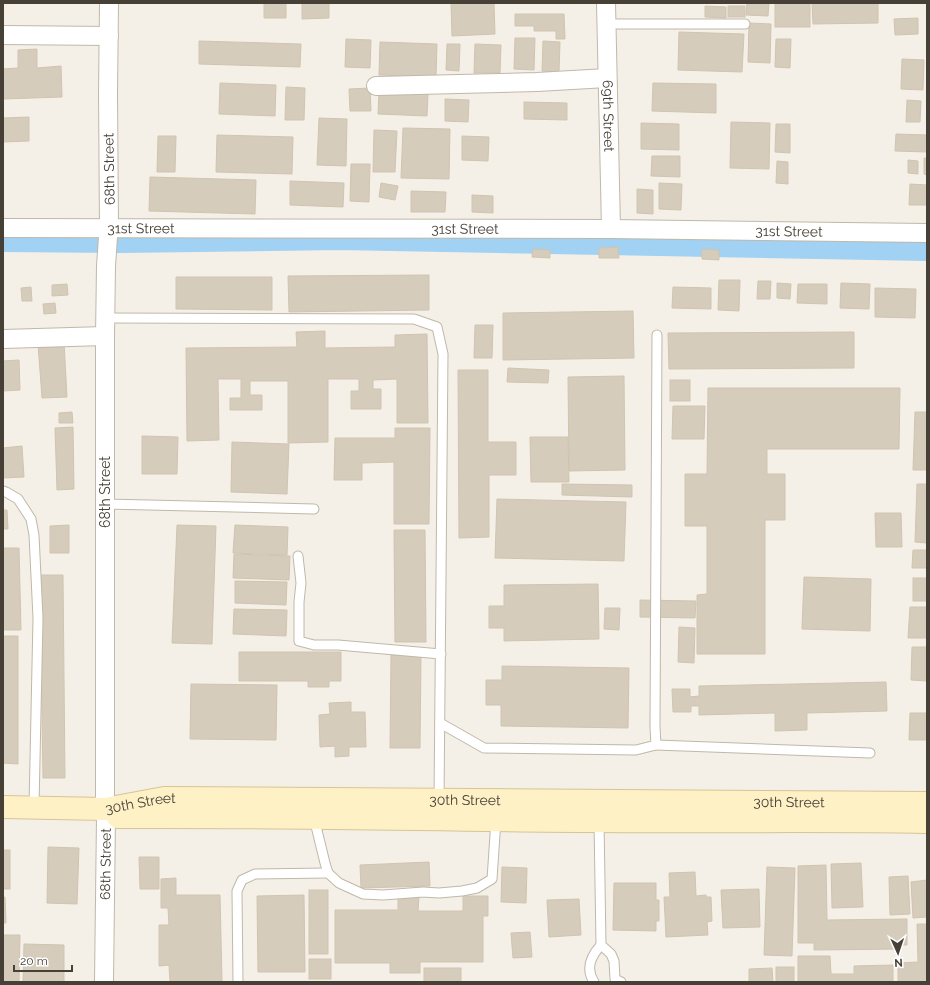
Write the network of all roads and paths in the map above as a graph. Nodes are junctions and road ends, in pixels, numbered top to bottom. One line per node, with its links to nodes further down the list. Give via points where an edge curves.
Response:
1 (109, 3): 6 (street, 68th Street)
2 (606, 3): 3 (street, 69th Street)
3 (606, 24): 4 (lane); 7 (street, 69th Street)
4 (745, 24)
5 (3, 35): 6 (street)
6 (109, 36): 11 (street, 68th Street)
7 (607, 78): 8 (street); 10 (street, 69th Street)
8 (376, 86)
9 (3, 228): 11 (street, 31st Street)
10 (611, 229): 11 (street, 31st Street); 12 (street, 31st Street)
11 (109, 233): 13 (street, 68th Street)
12 (927, 233)
13 (106, 318): 15 (street, 68th Street); 21 (lane, via 414,319 437,326 443,354)
14 (657, 335): 23 (lane)
15 (105, 336): 16 (street); 18 (street, 68th Street)
16 (3, 339)
17 (3, 491): 27 (lane, via 18,499 31,519 34,535 38,618)
18 (105, 504): 19 (lane); 32 (street, 68th Street)
19 (314, 509)
20 (298, 556): 21 (lane, via 301,583 300,641 314,645)
21 (441, 654): 22 (lane)
22 (440, 723): 23 (lane, via 484,748 636,750); 29 (lane)
23 (656, 745): 24 (lane)
24 (870, 753)
25 (927, 803): 31 (main road, 30th Street)
26 (3, 807): 27 (main road, 30th Street)
27 (34, 807): 32 (main road, 30th Street)
28 (313, 808): 29 (main road, 30th Street); 32 (main road, 30th Street, via 239,808); 35 (lane)
29 (439, 809): 30 (main road, 30th Street)
30 (497, 810): 31 (main road, 30th Street); 35 (lane, via 492,879 477,888 462,891 363,894 339,883)
31 (600, 811): 34 (main road, 30th Street); 36 (lane)
32 (105, 814): 33 (main road, 30th Street); 38 (street, 68th Street)
33 (3, 817)
34 (927, 822)
35 (328, 873): 39 (lane, via 255,874 242,880 237,891)
36 (601, 945): 37 (lane, via 611,954 614,961); 40 (lane, via 590,962)
37 (616, 981)
38 (104, 982)
39 (238, 982)
40 (594, 982)

